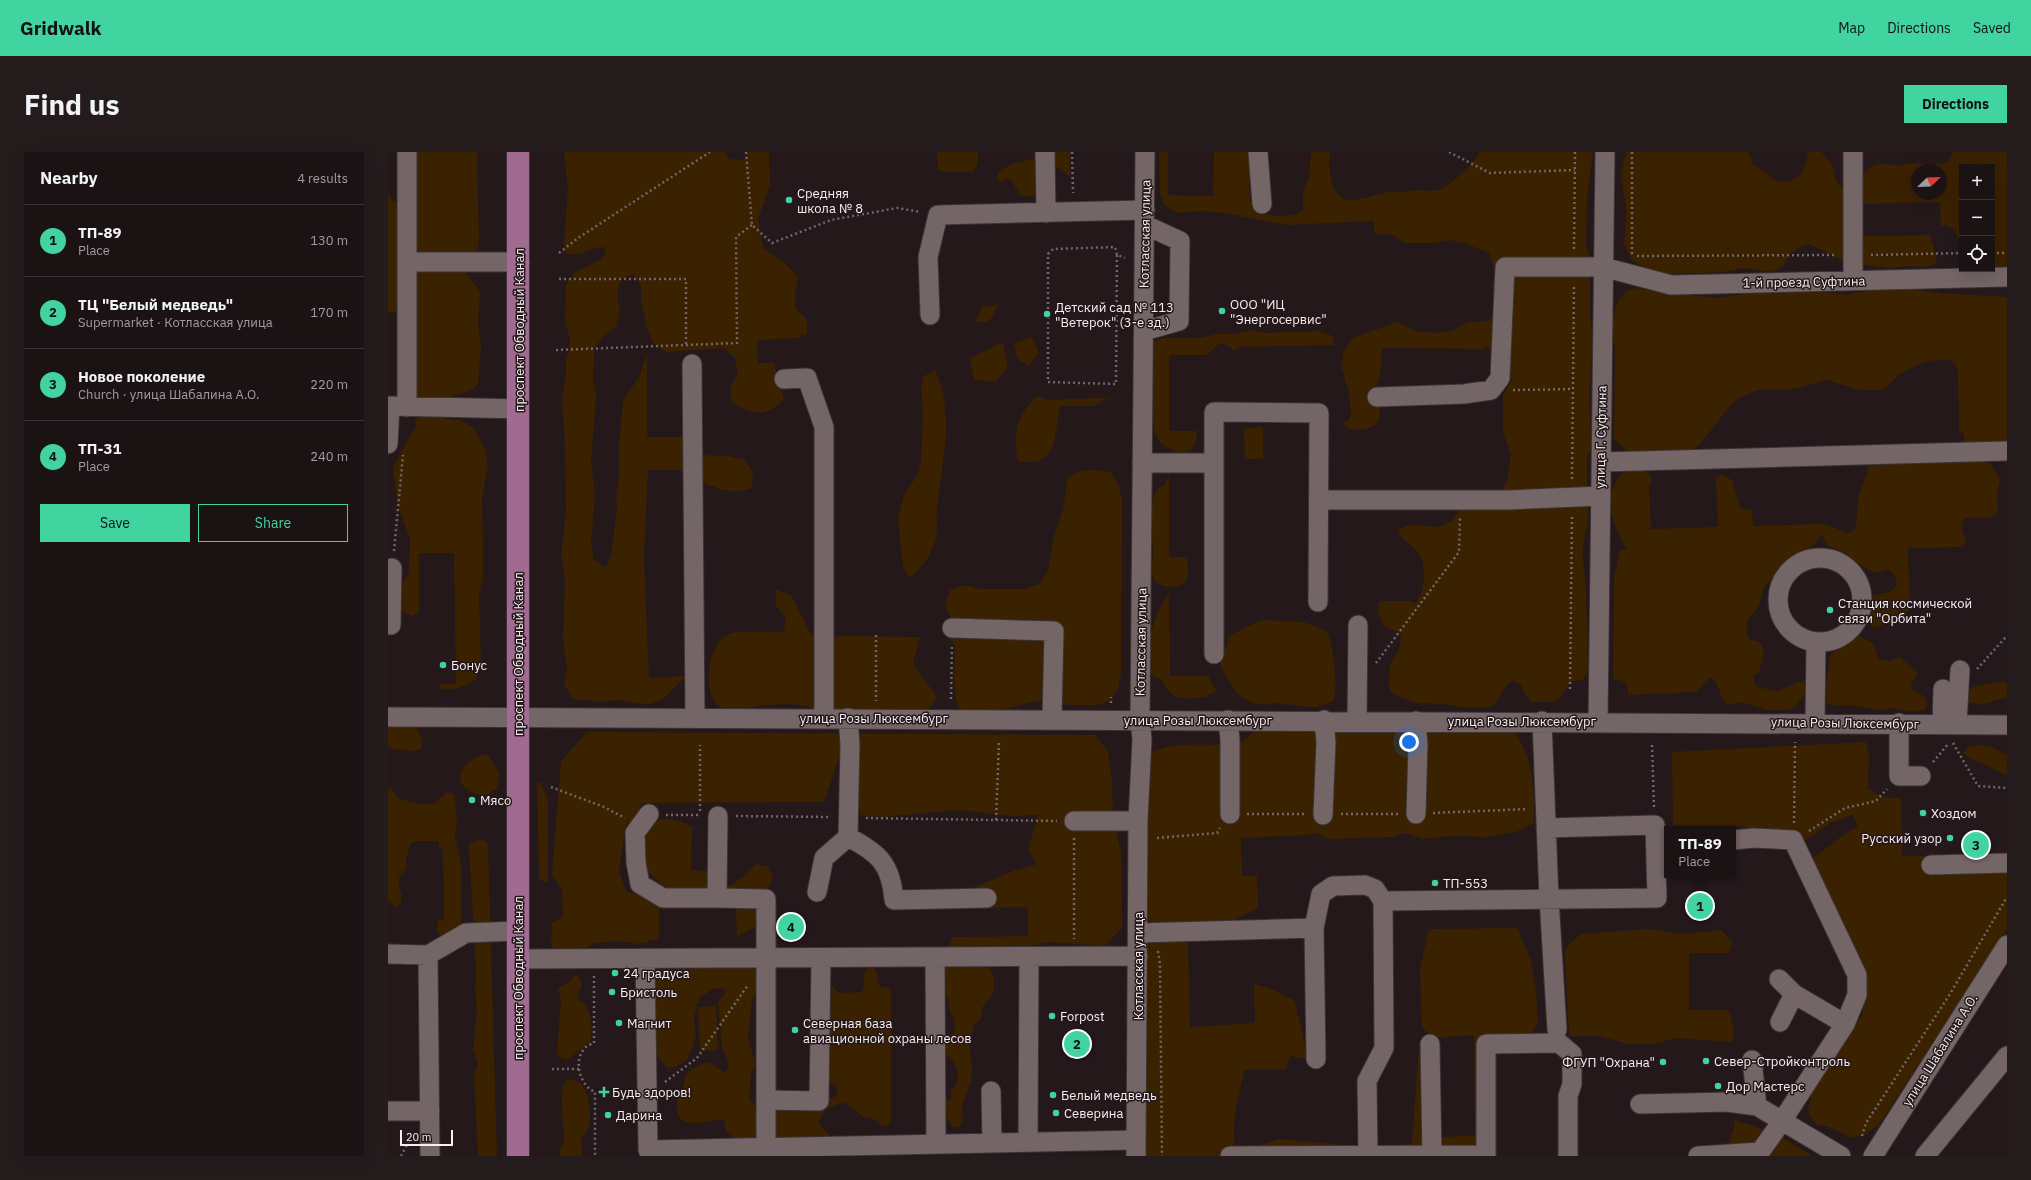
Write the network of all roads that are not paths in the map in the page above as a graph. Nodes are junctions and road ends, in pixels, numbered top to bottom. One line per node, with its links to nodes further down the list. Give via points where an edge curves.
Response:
1 (407, 152): 11 (street)
2 (518, 152): 12 (main road, проспект Обводный Канал)
3 (1045, 152): 9 (street)
4 (1146, 152): 10 (street, Котласская улица)
5 (1258, 152): 8 (street)
6 (1605, 152): 13 (street, улица Г. Суфтина)
7 (1853, 152): 15 (street)
8 (1262, 204)
9 (1046, 213): 10 (street, via 1073,212); 16 (street, via 938,215 928,257)
10 (1145, 218): 17 (street, Котласская улица); 17 (street, via 1180,241 1179,321)
11 (407, 262): 12 (street); 21 (street)
12 (520, 262): 22 (main road, проспект Обводный Канал)
13 (1603, 266): 15 (street, 1-й проезд Суфтина, via 1632,265 1671,285); 20 (street, 1-й проезд Суфтина, via 1505,267 1500,378 1491,390 1464,394); 25 (street, улица Г. Суфтина)
14 (2007, 277): 15 (street, 1-й проезд Суфтина)
15 (1853, 281)
16 (930, 315)
17 (1144, 331): 26 (street, Котласская улица)
18 (692, 364): 40 (street)
19 (784, 379): 41 (street, via 807,378 824,427)
20 (1377, 396)
21 (407, 406): 22 (street); 23 (street, via 390,406)
22 (519, 408): 39 (main road, проспект Обводный Канал)
23 (395, 448)
24 (2007, 451): 25 (street)
25 (1601, 462): 28 (street, улица Г. Суфтина)
26 (1142, 463): 27 (street); 44 (street, Котласская улица)
27 (1214, 463): 29 (street, via 1214,412 1319,413); 36 (street)
28 (1601, 496): 29 (street); 50 (street, улица Г. Суфтина)
29 (1319, 500): 31 (street)
30 (392, 568): 32 (street, via 391,625)
31 (1318, 602)
32 (388, 625)
33 (1358, 625): 47 (street)
34 (952, 628): 43 (street, via 1054,631)
35 (1816, 643): 35 (street, via 1796,635 1787,627 1779,612 1778,593 1784,577 1797,564 1812,558 1825,558 1846,567 1858,580 1862,601 1858,619 1848,633 1834,640); 51 (street)
36 (1214, 654)
37 (1960, 670): 53 (street, via 1950,690)
38 (388, 717): 39 (street, улица Розы Люксембург)
39 (517, 717): 40 (street, улица Розы Люксембург); 75 (main road, проспект Обводный Канал)
40 (695, 718): 41 (street, улица Розы Люксембург)
41 (824, 718): 42 (street, улица Розы Люксембург)
42 (848, 718): 43 (street, улица Розы Люксембург); 64 (street)
43 (1052, 719): 44 (street, улица Розы Люксембург)
44 (1140, 720): 45 (street, улица Розы Люксембург); 62 (street, Котласская улица, via 1142,739)
45 (1228, 720): 46 (street, улица Розы Люксембург); 56 (street)
46 (1324, 720): 47 (street, улица Розы Люксембург); 57 (street, via 1326,742)
47 (1356, 720): 48 (street, улица Розы Люксембург)
48 (1416, 721): 49 (street, улица Розы Люксембург); 58 (street)
49 (1542, 721): 50 (street, улица Розы Люксембург); 63 (street)
50 (1598, 722): 51 (street, улица Розы Люксембург)
51 (1815, 722): 52 (street, улица Розы Люксембург)
52 (1899, 724): 53 (street, улица Розы Люксембург); 55 (street, via 1899,776)
53 (1949, 724): 54 (street, улица Розы Люксембург)
54 (2007, 725)
55 (1921, 776)
56 (1230, 814)
57 (1323, 814)
58 (1416, 814)
59 (709, 815): 70 (street)
60 (645, 820): 70 (street, via 635,833 640,884 663,898)
61 (1074, 821): 62 (street)
62 (1138, 821): 76 (street, Котласская улица)
63 (1546, 828): 66 (street, via 1654,825); 72 (street)
64 (848, 837): 69 (street, via 824,858); 71 (street, via 868,847 887,868 894,900)
65 (1736, 840): 90 (street, via 1793,840 1857,975 1857,995)
66 (1661, 848): 72 (street, via 1657,898)
67 (2007, 863): 68 (street)
68 (1931, 865)
69 (817, 892)
70 (717, 898): 83 (street, via 766,899)
71 (987, 898)
72 (1549, 898): 73 (street); 91 (street)
73 (1383, 901): 74 (street, via 1375,889 1365,885 1333,886 1321,894); 110 (street, via 1384,1048 1367,1081)
74 (1314, 928): 76 (street); 94 (street)
75 (518, 931): 79 (street, via 466,933); 85 (main road, проспект Обводный Канал)
76 (1138, 933): 80 (street, Котласская улица)
77 (2007, 945): 108 (street, улица Шабалина А.О.)
78 (388, 954): 79 (street)
79 (428, 955): 101 (street)
80 (1138, 956): 82 (street); 107 (street, Котласская улица)
81 (935, 957): 82 (street); 84 (street); 105 (street)
82 (1029, 957): 103 (street)
83 (766, 958): 84 (street); 86 (street); 97 (street)
84 (822, 958): 97 (street, via 819,1101)
85 (518, 959): 86 (street); 114 (main road, проспект Обводный Канал)
86 (645, 959): 106 (street, via 648,1150)
87 (1779, 979): 88 (street)
88 (1794, 994): 89 (street); 90 (street)
89 (1780, 1022)
90 (1845, 1024): 102 (street)
91 (1557, 1030)
92 (1430, 1044): 111 (street)
93 (2007, 1056): 119 (street)
94 (1316, 1059)
95 (1752, 1060): 99 (street)
96 (990, 1091): 104 (street)
97 (766, 1100): 106 (street)
98 (1640, 1104): 99 (street, via 1727,1102)
99 (1757, 1106): 102 (street)
100 (388, 1111): 101 (street)
101 (430, 1111): 113 (street)
102 (1782, 1121): 117 (street, via 1760,1152); 118 (street)
103 (1028, 1142): 104 (street); 107 (street)
104 (992, 1143): 105 (street)
105 (936, 1144): 109 (street)
106 (766, 1148): 109 (street)
107 (1136, 1148)
108 (1867, 1149)
109 (910, 1150)
110 (1368, 1155): 111 (street); 115 (street)
111 (1432, 1155): 112 (street)
112 (1486, 1155): 116 (street, via 1486,1044 1559,1043 1572,1054 1572,1084 1568,1096)
113 (430, 1156)
114 (518, 1156)
115 (1230, 1156)
116 (1568, 1156)
117 (1698, 1156)
118 (1841, 1156)
119 (1925, 1156)

